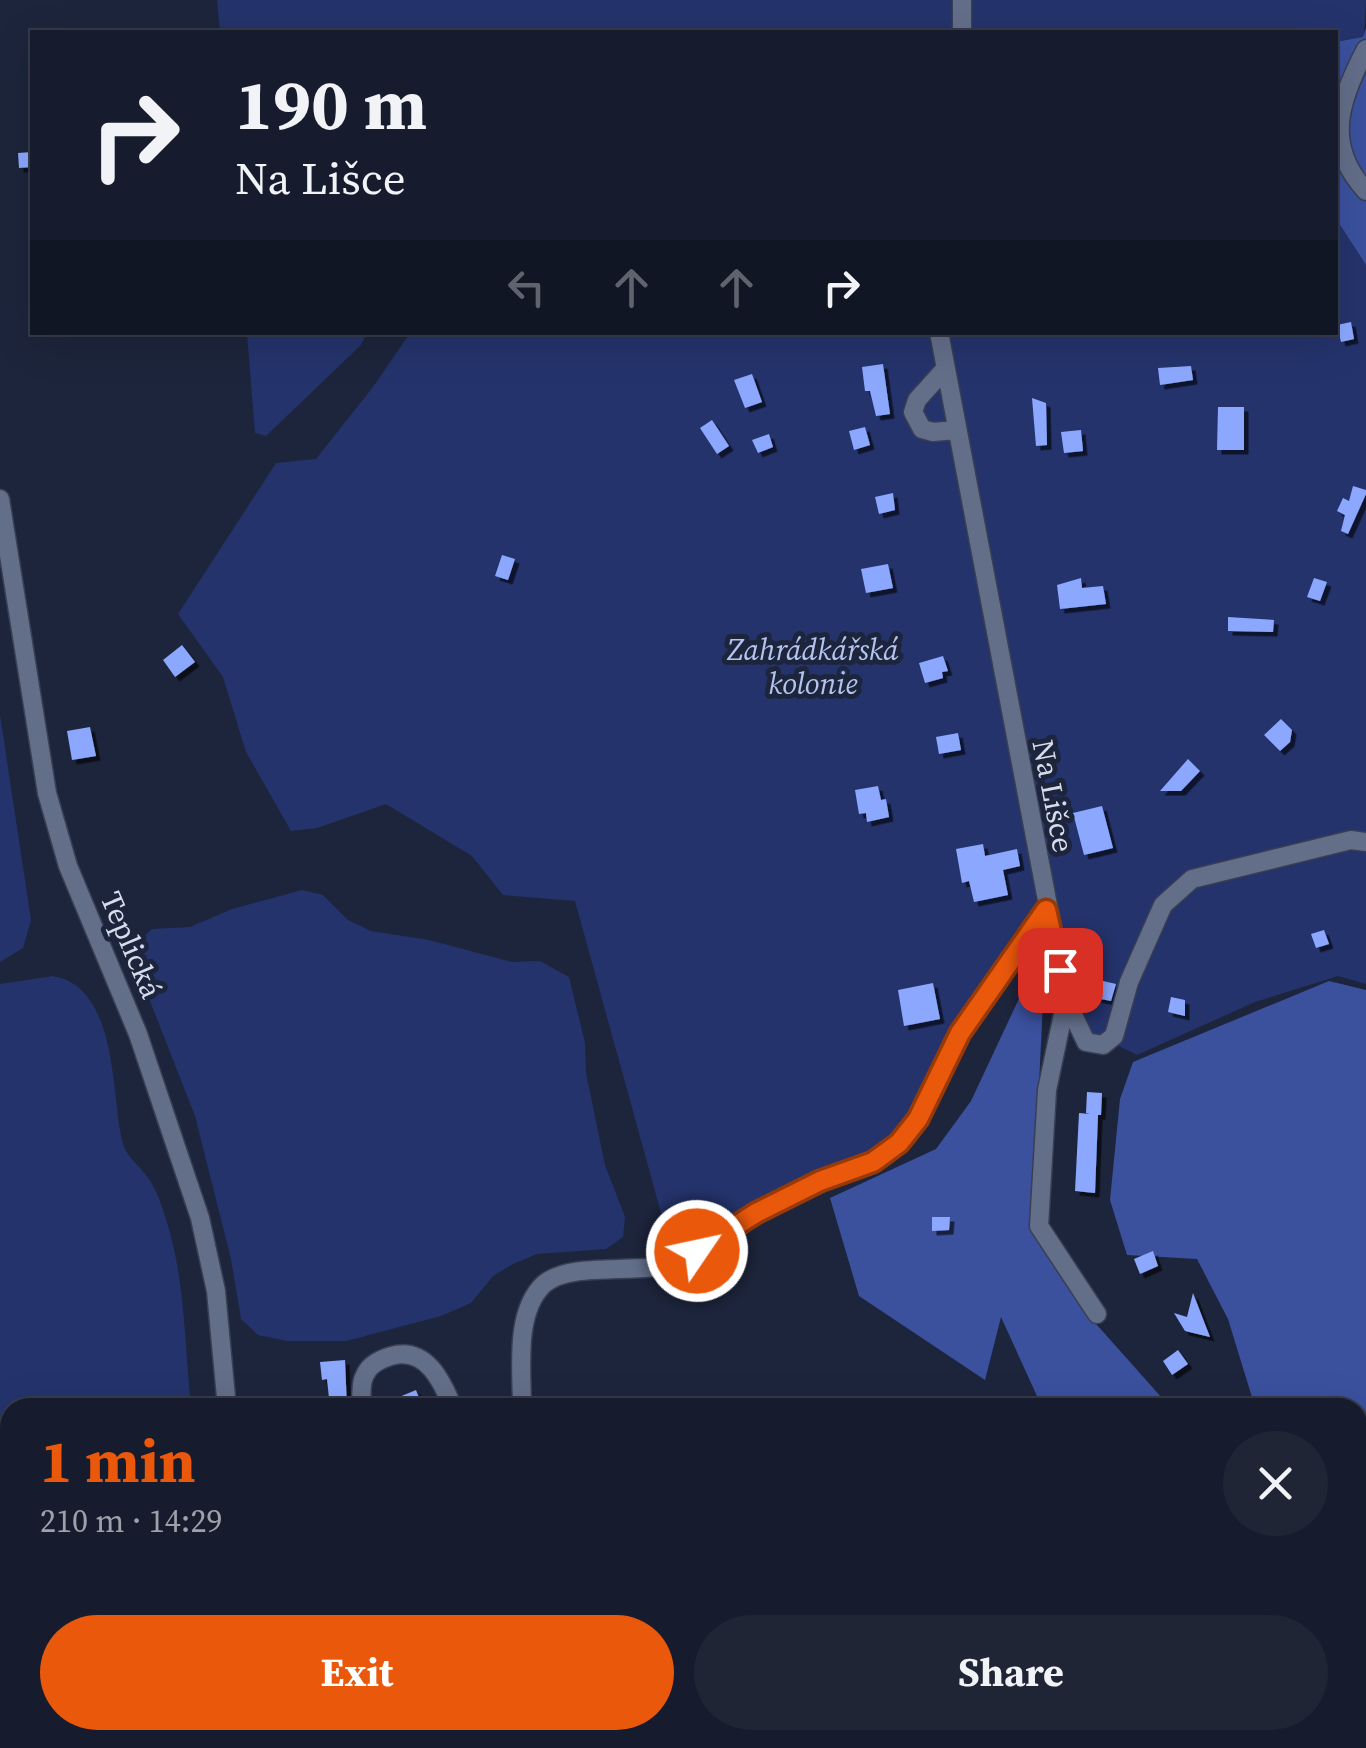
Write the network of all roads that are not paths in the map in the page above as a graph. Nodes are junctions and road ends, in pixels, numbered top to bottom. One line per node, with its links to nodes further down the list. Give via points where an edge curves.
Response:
1 (962, 0): 2 (street)
2 (962, 30)
3 (1366, 49): 4 (street, via 1341,114 1339,143 1344,163)
4 (1366, 191)
5 (939, 335): 6 (street, Na Lišce)
6 (945, 368): 7 (street, Na Lišce); 7 (street, via 913,412 922,429)
7 (956, 430): 10 (street, Na Lišce)
8 (0, 499): 13 (street, Teplická, via 46,793 200,1218 216,1291)
9 (1366, 842): 11 (street, via 1351,840 1192,879 1163,905 1128,982 1114,1036 1103,1045 1086,1042)
10 (1046, 910): 11 (street, Na Lišce); 16 (street, via 960,1033 899,1143 873,1162 756,1213 678,1262 554,1277 529,1310)
11 (1066, 1000): 12 (street, Na Lišce, via 1047,1090 1039,1226)
12 (1097, 1314)
13 (226, 1398)
14 (362, 1398): 15 (street, via 364,1376 378,1360 396,1354 427,1363)
15 (449, 1398)
16 (522, 1398)

